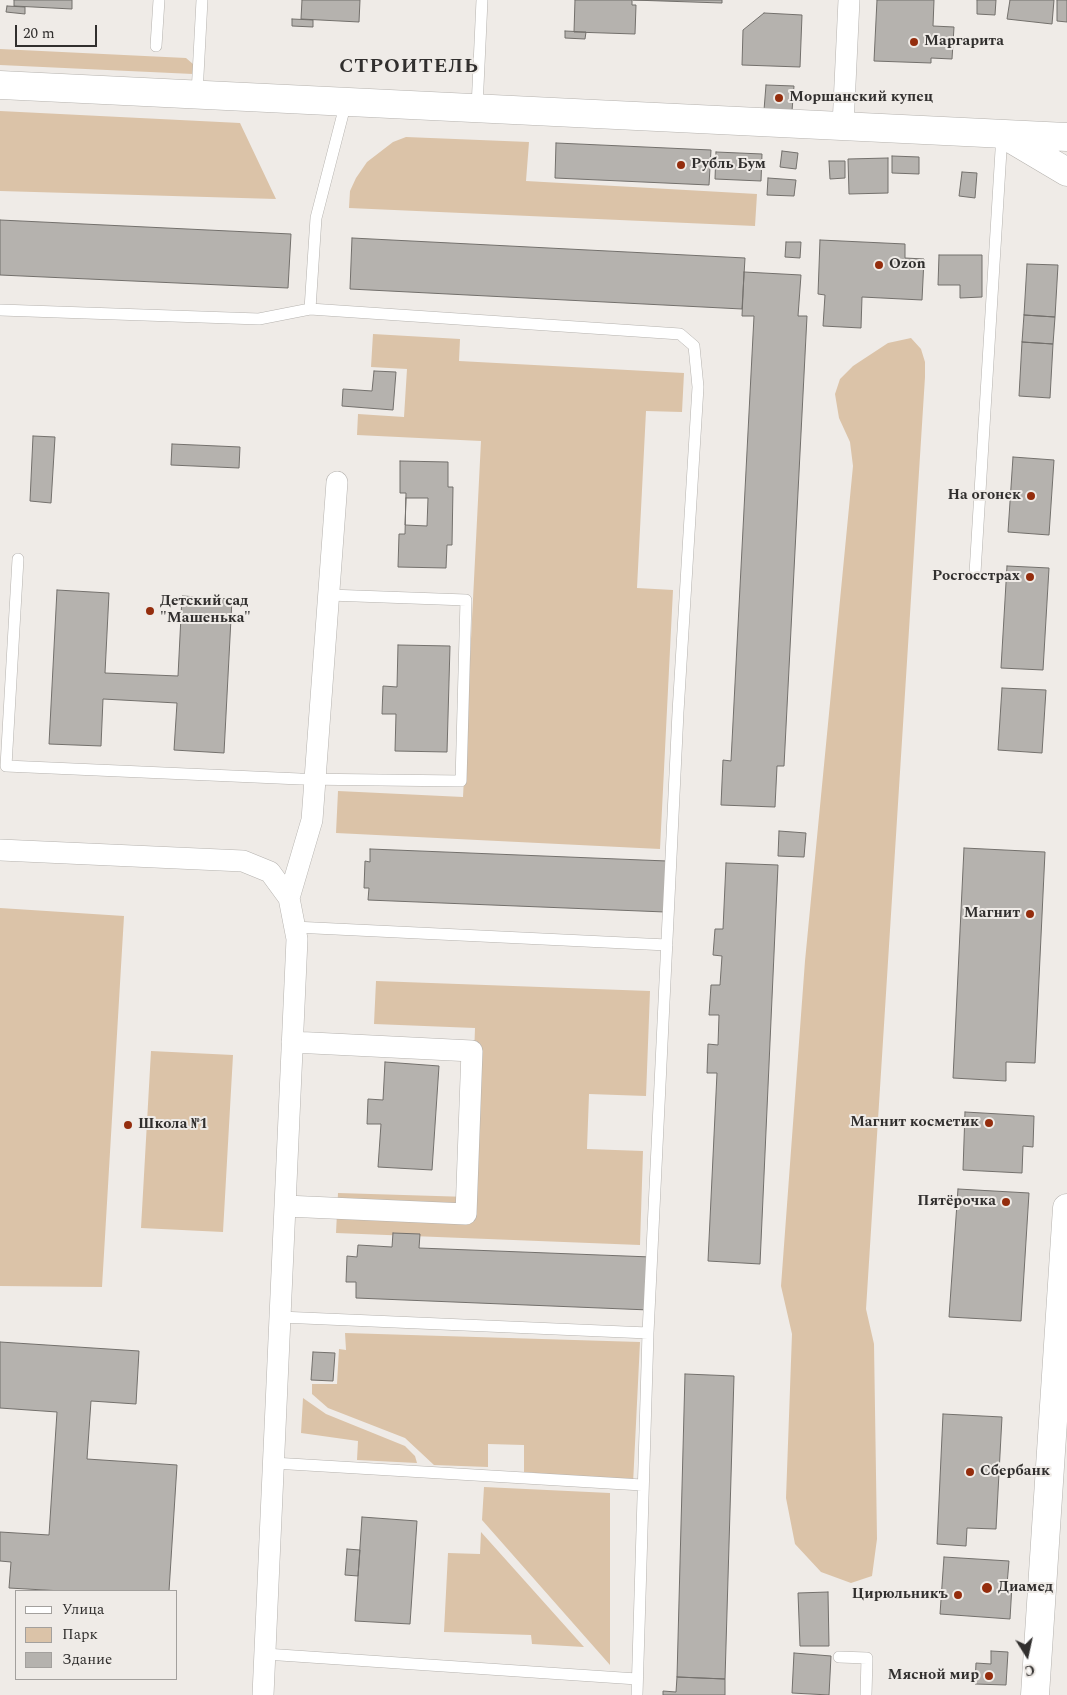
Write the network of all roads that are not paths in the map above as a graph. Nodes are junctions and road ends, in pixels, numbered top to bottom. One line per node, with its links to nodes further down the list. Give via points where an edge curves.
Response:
1 (159, 0): 5 (lane)
2 (202, 0): 7 (lane)
3 (482, 0): 9 (lane)
4 (849, 0): 11 (street)
5 (156, 46)
6 (0, 85): 7 (street)
7 (197, 94): 8 (street)
8 (346, 102): 9 (street); 15 (lane, via 316,218)
9 (477, 108): 11 (street)
10 (1067, 117): 12 (street)
11 (843, 126): 12 (street)
12 (1002, 134): 13 (street); 14 (street); 19 (lane)
13 (1067, 137)
14 (1067, 172)
15 (310, 309): 16 (lane, via 259,319); 26 (lane, via 680,334 694,346 698,387)
16 (0, 310)
17 (337, 482): 20 (street)
18 (18, 559): 21 (lane)
19 (975, 574)
20 (329, 595): 22 (street); 22 (lane, via 466,600 461,781)
21 (5, 692): 22 (lane, via 6,766)
22 (315, 779): 24 (street, via 312,820)
23 (0, 850): 24 (street, via 243,861 270,872)
24 (289, 898): 25 (street)
25 (294, 927): 26 (lane); 27 (street)
26 (667, 945): 31 (lane)
27 (292, 1042): 28 (street); 28 (street, via 472,1051 466,1214)
28 (285, 1206): 30 (street)
29 (1067, 1208): 40 (street)
30 (280, 1317): 31 (lane); 32 (street)
31 (648, 1333): 33 (lane)
32 (273, 1462): 33 (lane); 34 (street)
33 (642, 1485): 36 (lane)
34 (265, 1654): 36 (lane); 37 (street)
35 (839, 1658): 39 (lane, via 867,1658)
36 (637, 1679): 38 (lane)
37 (263, 1695)
38 (636, 1695)
39 (866, 1695)
40 (1035, 1695)

